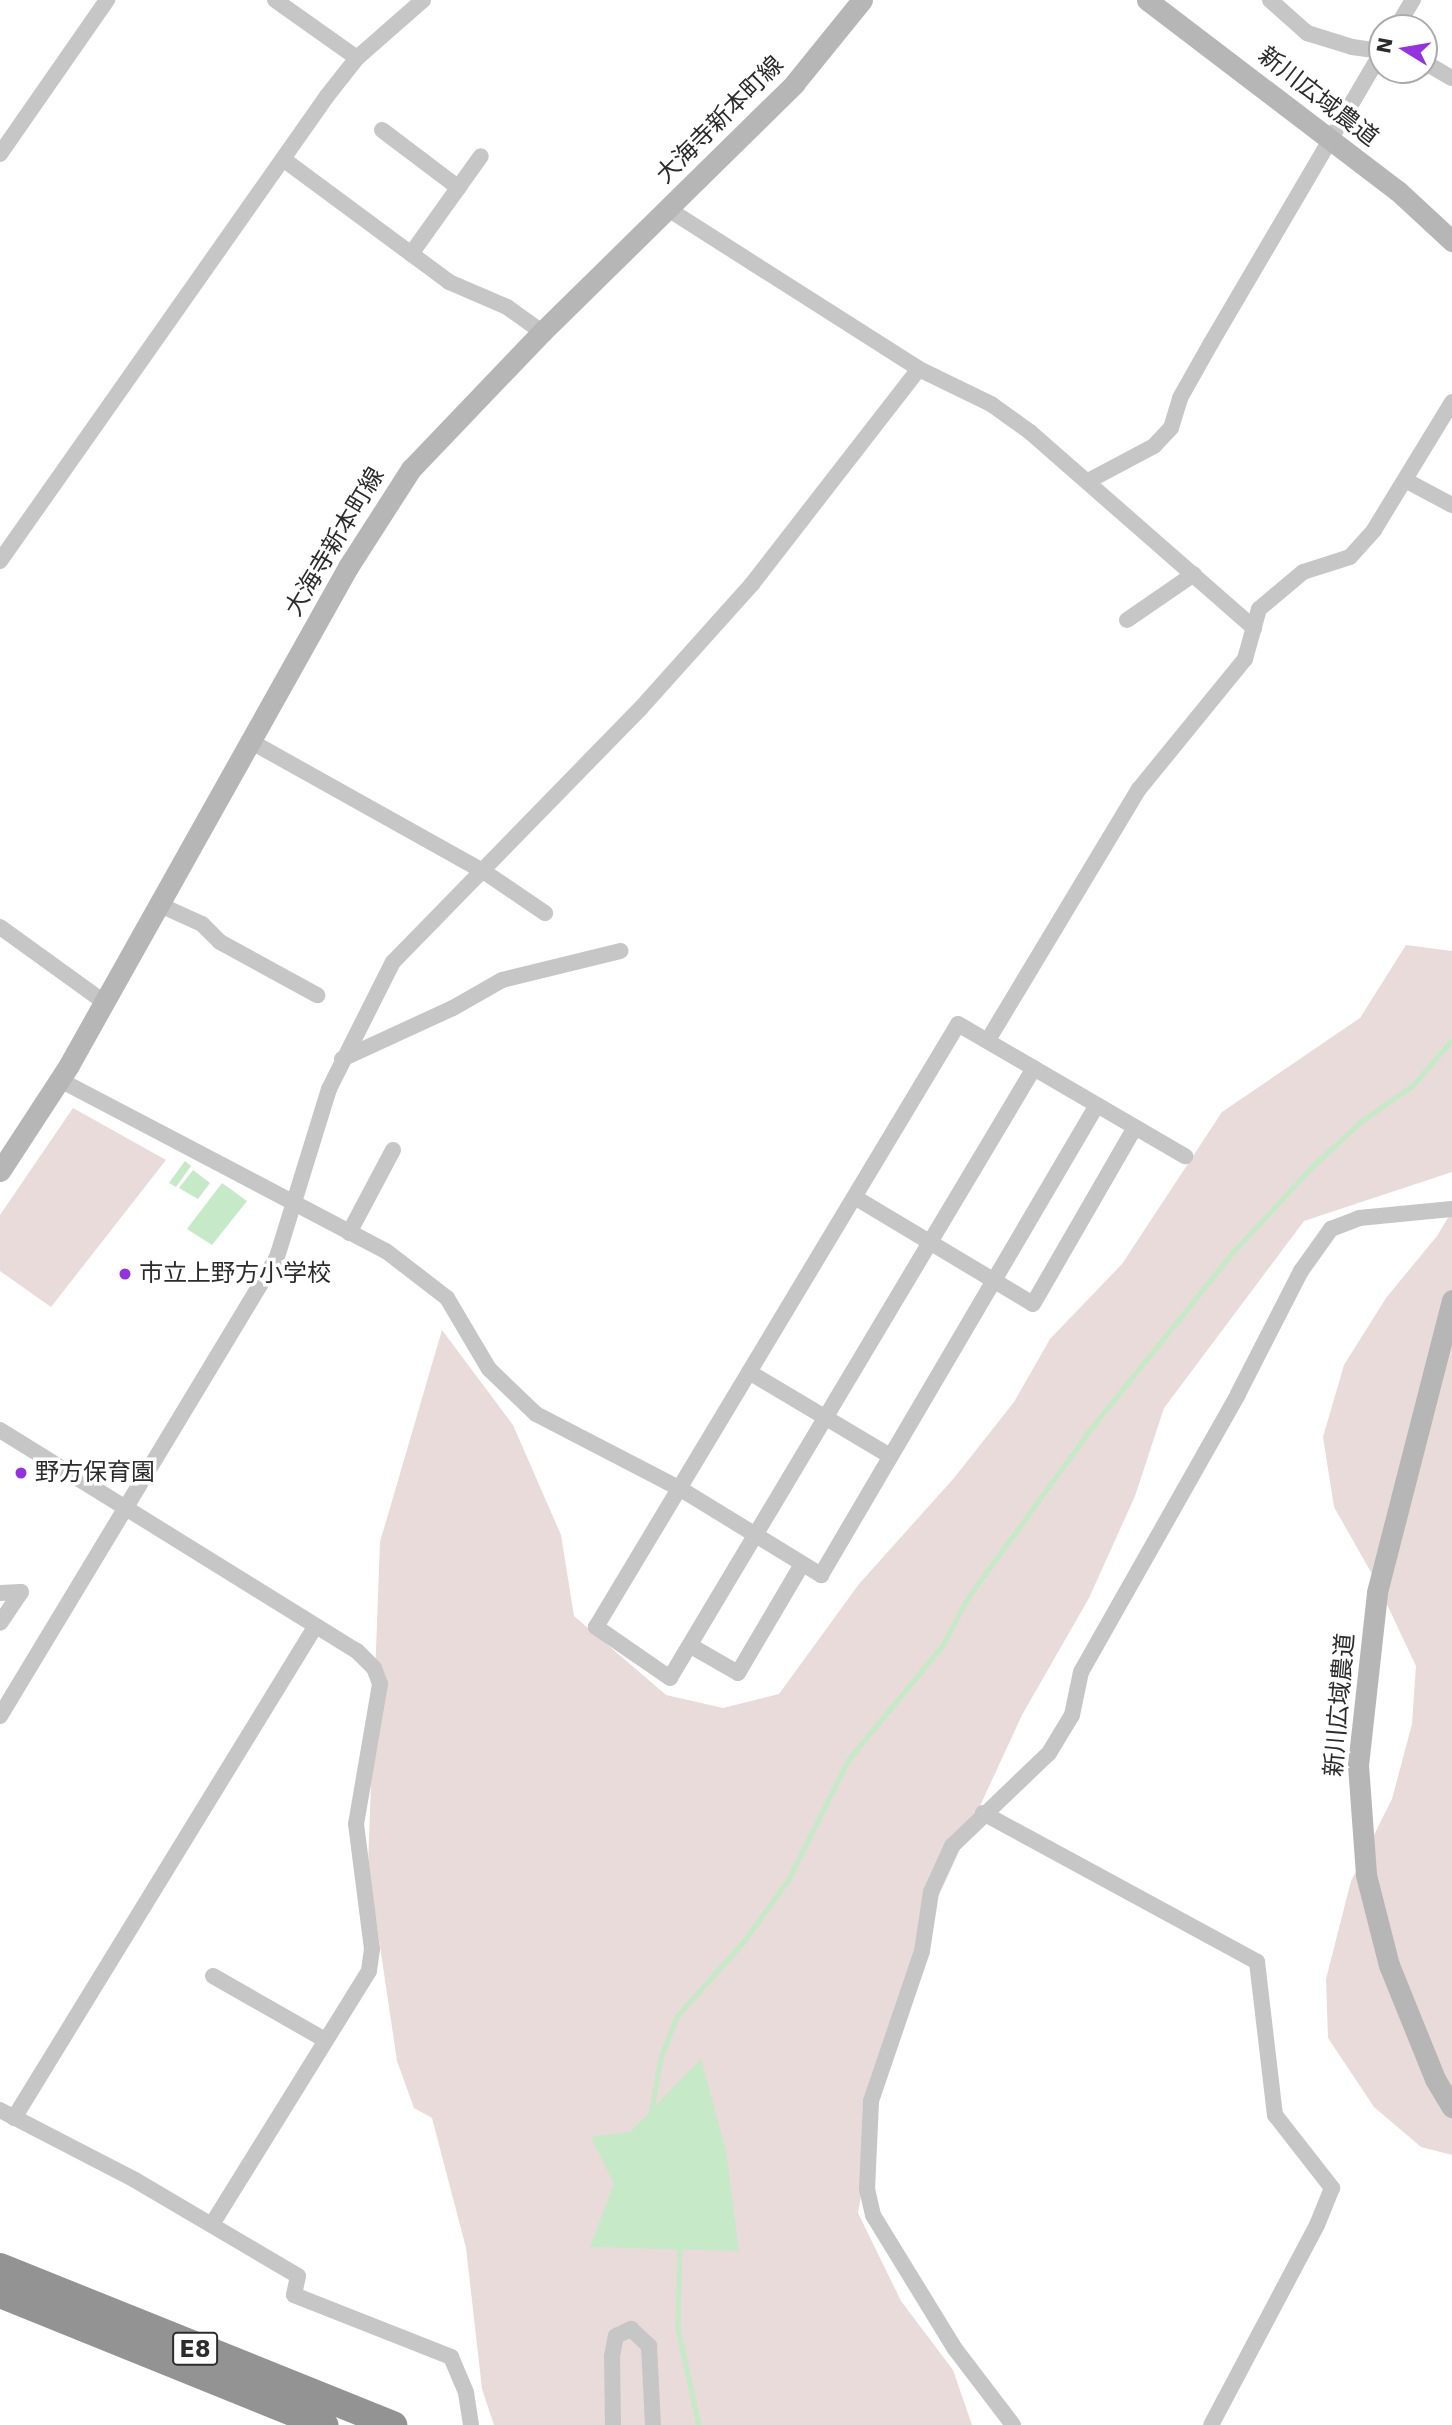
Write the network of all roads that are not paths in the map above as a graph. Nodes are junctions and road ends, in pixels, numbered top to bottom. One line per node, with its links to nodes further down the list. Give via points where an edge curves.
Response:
1 (107, 0): 12 (street)
2 (275, 0): 8 (street)
3 (423, 0): 8 (street)
4 (862, 0): 16 (main road, 大海寺新本町線, via 794,84)
5 (1147, 0): 11 (main road, 新川広域農道)
6 (1270, 0): 7 (street, via 1307,33)
7 (1368, 50)
8 (357, 58): 14 (street)
9 (1368, 76): 11 (street)
10 (382, 130): 15 (street)
11 (1331, 140): 17 (main road, 新川広域農道, via 1398,191); 22 (street, via 1180,398 1171,428 1154,446)
12 (0, 154)
13 (481, 156): 15 (street)
14 (283, 159): 18 (street); 25 (street)
15 (458, 188): 18 (street)
16 (668, 209): 19 (main road, 大海寺新本町線); 20 (street)
17 (1452, 241)
18 (411, 254): 19 (street, via 449,282 507,307)
19 (542, 332): 29 (main road, 大海寺新本町線, via 411,469 374,523)
20 (919, 369): 22 (street, via 990,404); 30 (street, via 752,584 640,709)
21 (1452, 402): 23 (street)
22 (1090, 480): 26 (street)
23 (1405, 480): 24 (street); 28 (street, via 1374,530 1350,557 1303,572 1259,610)
24 (1452, 505)
25 (0, 561)
26 (1194, 574): 27 (street); 28 (street)
27 (1127, 620)
28 (1254, 628): 37 (street, via 1245,659 1139,789)
29 (250, 741): 30 (street); 31 (main road, 大海寺新本町線)
30 (483, 871): 32 (street); 38 (street, via 393,962)
31 (160, 905): 35 (street, via 202,924 220,942); 36 (main road, 大海寺新本町線)
32 (545, 912)
33 (0, 927): 36 (street)
34 (620, 951): 38 (street, via 502,979 453,1008)
35 (317, 995)
36 (104, 1002): 40 (main road, 大海寺新本町線)
37 (988, 1040): 39 (street); 46 (street, via 958,1024)
38 (342, 1059): 47 (street)
39 (1034, 1068): 41 (street); 50 (street)
40 (60, 1080): 45 (main road, 大海寺新本町線); 47 (street)
41 (1097, 1105): 42 (street); 51 (street)
42 (1135, 1127): 44 (street); 51 (street, via 1033,1304)
43 (393, 1150): 49 (street)
44 (1185, 1156)
45 (0, 1171)
46 (856, 1198): 50 (street); 53 (street)
47 (292, 1205): 49 (street); 58 (street, via 267,1276)
48 (1452, 1209): 66 (street, via 1359,1218 1331,1229 1301,1271 1238,1394 1081,1672 1072,1715 1049,1753)
49 (349, 1233): 57 (street, via 418,1273 447,1298 489,1368 536,1414)
50 (933, 1241): 51 (street); 54 (street)
51 (994, 1281): 56 (street)
52 (1452, 1300): 69 (main road, 新川広域農道, via 1377,1593 1358,1765 1366,1875 1389,1965 1435,2079)
53 (750, 1372): 54 (street); 57 (street)
54 (826, 1419): 56 (street); 59 (street)
55 (0, 1430): 58 (street)
56 (890, 1456): 60 (street, via 821,1575)
57 (679, 1488): 59 (street); 64 (street, via 596,1627 670,1678)
58 (126, 1510): 63 (street); 65 (street)
59 (756, 1534): 60 (street); 64 (street)
60 (801, 1566): 64 (street, via 738,1673)
61 (0, 1593): 62 (street, via 21,1592)
62 (0, 1623)
63 (315, 1627): 68 (street, via 357,1651 374,1668 380,1684 356,1824 372,1949 369,1970); 70 (street)
64 (691, 1646)
65 (0, 1716)
66 (983, 1813): 79 (street, via 952,1846 931,1892 922,1951 871,2101 867,2190 873,2215 955,2349); 80 (street, via 1257,1962 1275,2116 1332,2188)
67 (213, 1976): 68 (street)
68 (325, 2040): 71 (street)
69 (1452, 2107)
70 (7, 2114): 71 (street)
71 (212, 2224): 76 (street, via 298,2276 294,2295 452,2357 466,2392)
72 (0, 2267): 75 (highway, E8)
73 (0, 2294): 74 (highway, E8)
74 (325, 2425)
75 (393, 2425)
76 (471, 2425)
77 (613, 2425): 78 (street, via 612,2357 616,2336 631,2329 649,2346)
78 (653, 2425)
79 (1013, 2425)
80 (1211, 2425)

